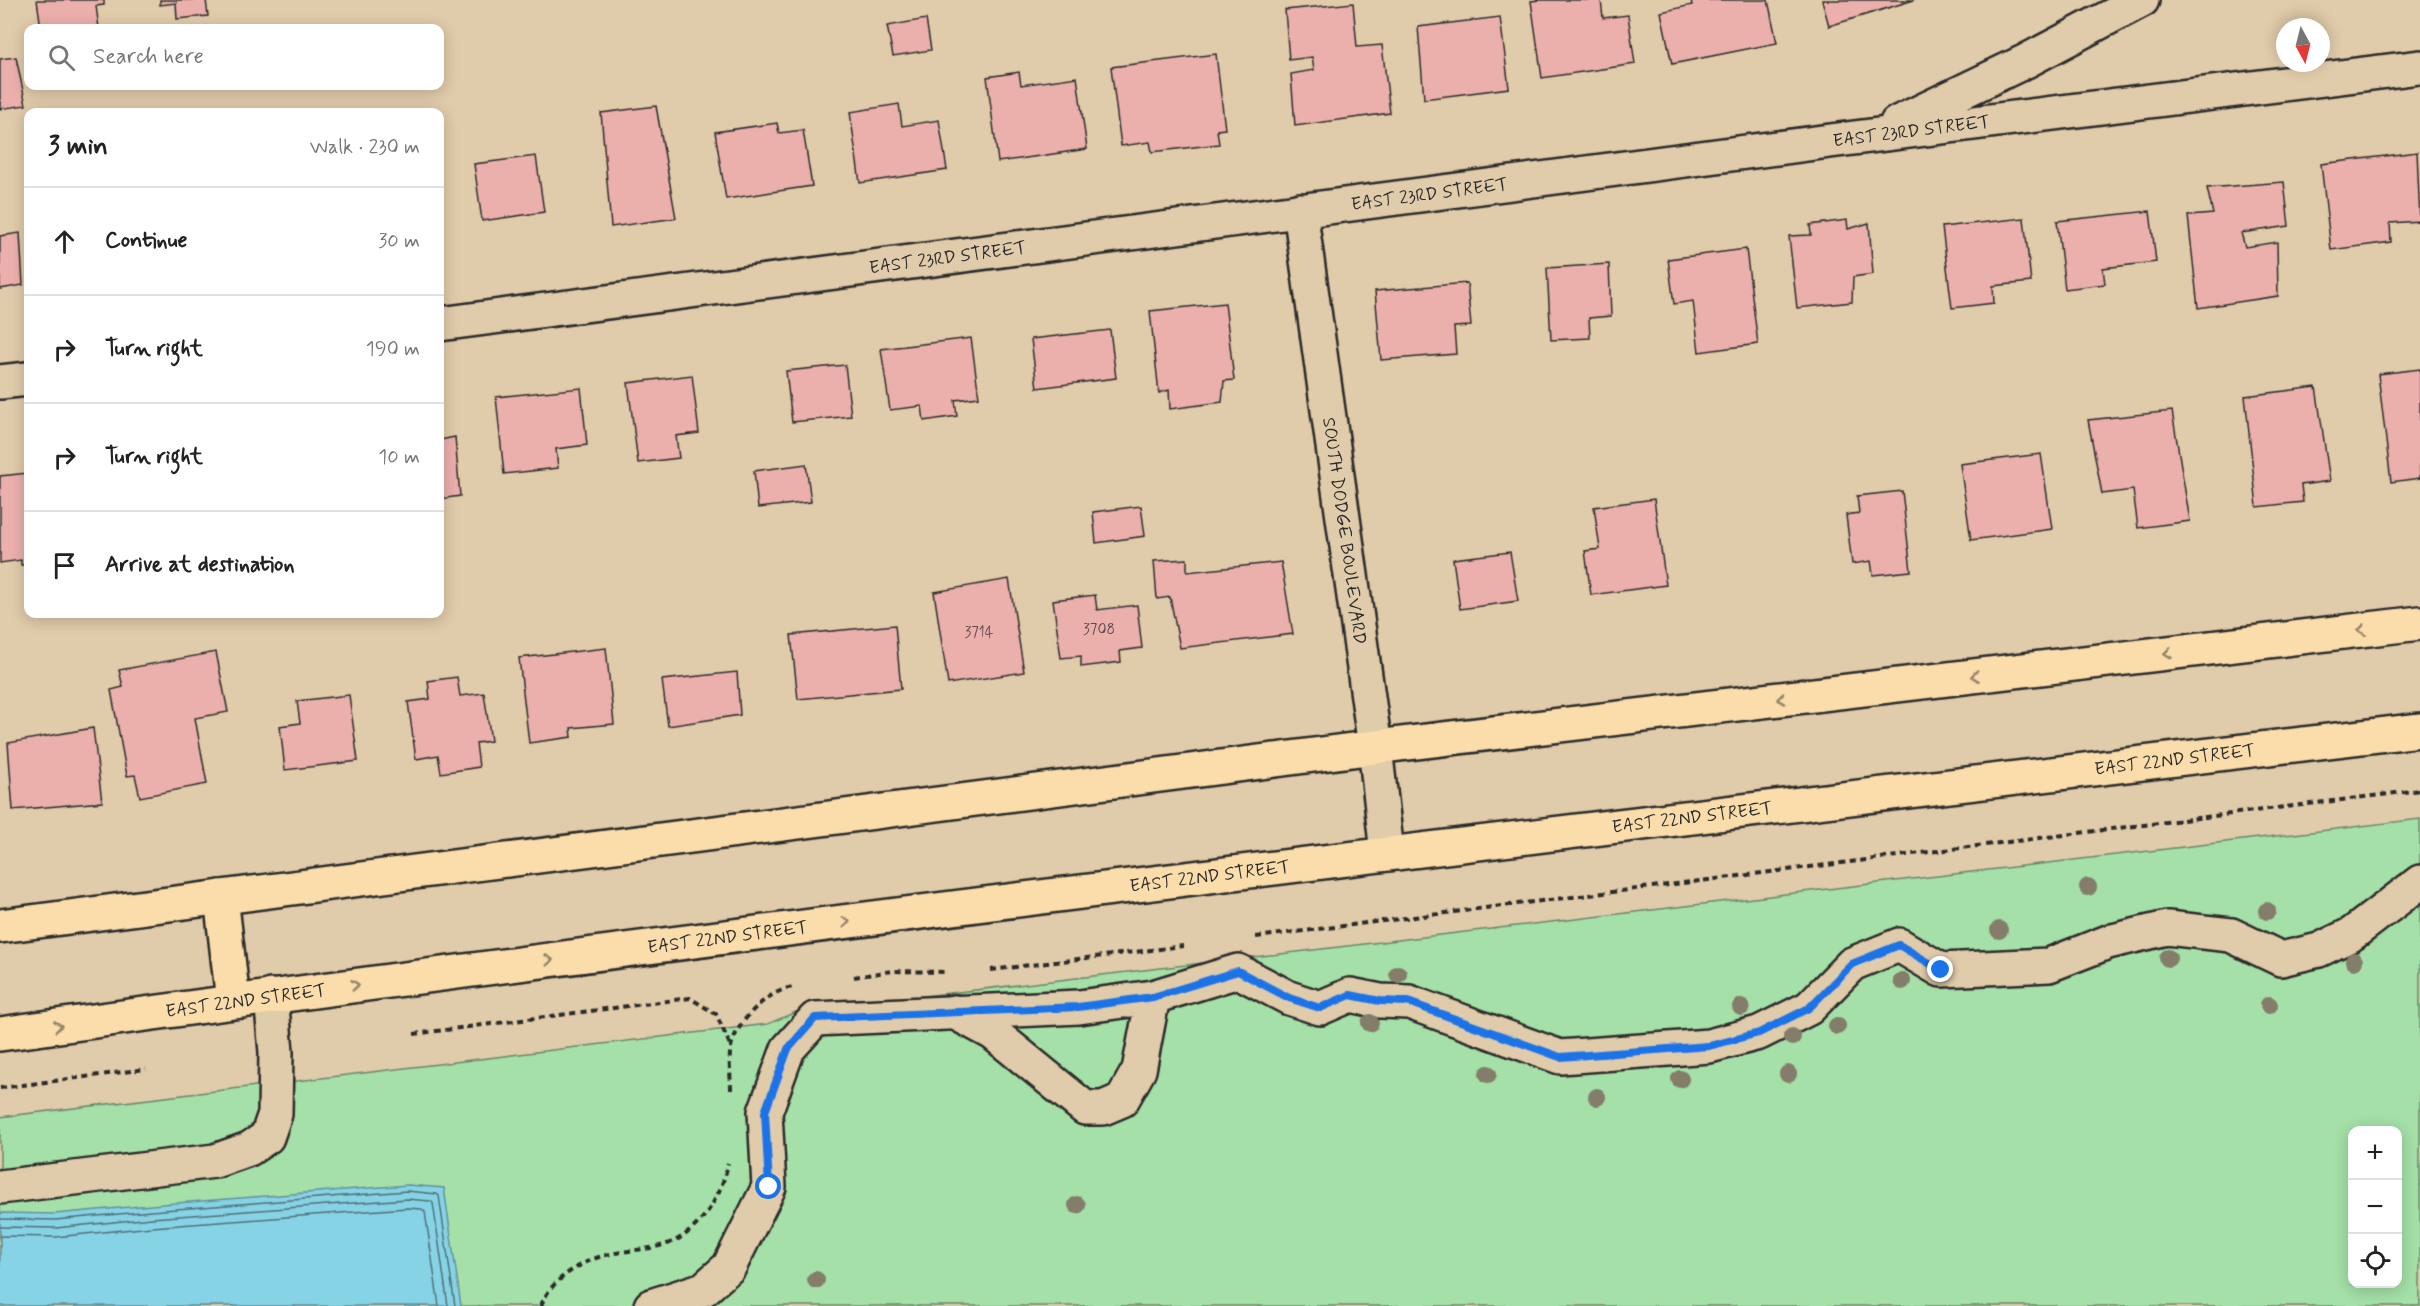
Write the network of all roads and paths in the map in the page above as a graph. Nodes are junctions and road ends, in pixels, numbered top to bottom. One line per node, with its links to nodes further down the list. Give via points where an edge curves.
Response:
1 (2142, 0): 3 (street)
2 (2420, 67): 3 (street, EAST 23RD STREET)
3 (1870, 136): 4 (street, EAST 23RD STREET)
4 (1300, 210): 5 (street, EAST 23RD STREET); 10 (street, SOUTH DODGE BOULEVARD)
5 (444, 323)
6 (24, 379): 7 (street)
7 (0, 382)
8 (2420, 623): 10 (main road, one-way to 10)
9 (2420, 730): 12 (main road, EAST 22ND STREET)
10 (1375, 747): 12 (street, SOUTH DODGE BOULEVARD); 14 (main road)
11 (2420, 790): 16 (path)
12 (1387, 853): 22 (main road, EAST 22ND STREET, one-way to 12)
13 (2420, 882): 23 (street, via 2352,934 2319,950 2281,959 2231,935 2167,928 2108,942 2049,965 1941,970 1899,945 1852,964 1809,1008 1759,1033 1709,1046 1560,1057 1408,1002 1350,995 1320,1008 1289,998 1238,971)
14 (221, 897): 15 (main road); 24 (main road)
15 (0, 926)
16 (1256, 937)
17 (1184, 946): 18 (path)
18 (982, 971)
19 (959, 973): 20 (path, via 892,971)
20 (851, 977)
21 (801, 985): 28 (path, via 782,989 760,1004 745,1019)
22 (271, 996): 24 (main road, EAST 22ND STREET); 33 (street, via 276,1052 275,1114 267,1137 249,1149 215,1161)
23 (1153, 997): 25 (street, via 1078,1007); 25 (street, via 1139,1070 1122,1100 1102,1108 1085,1108 993,1033)
24 (233, 1001): 26 (main road, EAST 22ND STREET, one-way to 24)
25 (954, 1012): 35 (street, via 815,1018 788,1049 765,1112 769,1187 729,1267 704,1289)
26 (0, 1034)
27 (414, 1034): 28 (path, via 690,998 716,1014)
28 (731, 1047): 31 (path)
29 (146, 1069): 30 (path)
30 (0, 1088)
31 (731, 1092)
32 (729, 1159): 34 (path, via 720,1189 705,1215 686,1235 667,1244 599,1257 566,1274 544,1295)
33 (0, 1187)
34 (541, 1306)
35 (651, 1306)

